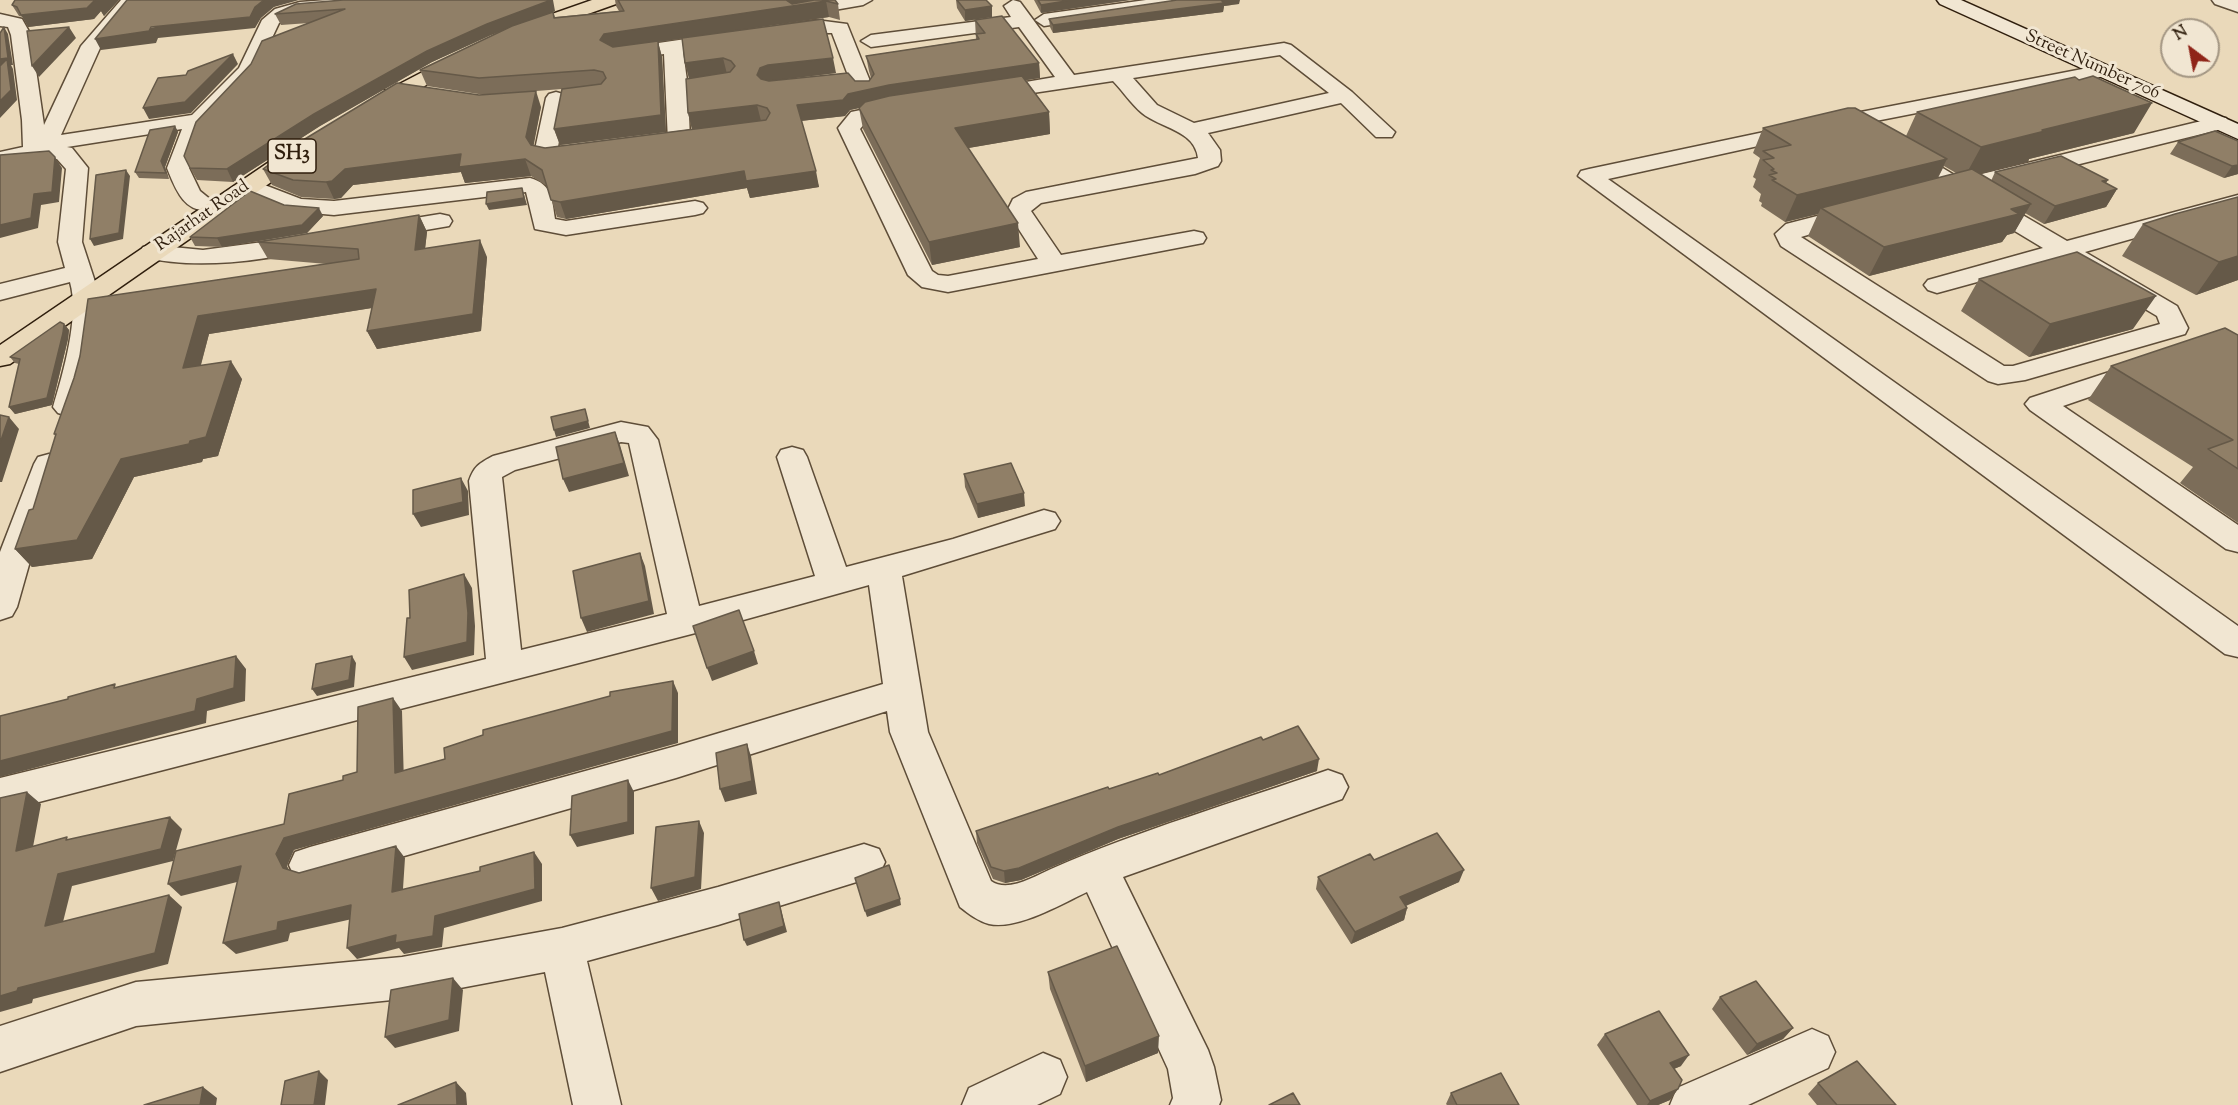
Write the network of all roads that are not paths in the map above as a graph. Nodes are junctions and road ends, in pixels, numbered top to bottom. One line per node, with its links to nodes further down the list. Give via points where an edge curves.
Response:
1 (131, 0): 18 (street)
2 (390, 0): 11 (street)
3 (586, 0): 23 (main road, Rajarhat Road / SH3)
4 (610, 0): 23 (main road, Rajarhat Road / SH3)
5 (863, 0): 12 (street)
6 (1009, 0): 16 (street)
7 (1032, 0): 15 (street)
8 (1185, 0): 15 (street)
9 (1946, 0): 30 (street, Street Number 706)
10 (1981, 0): 39 (street)
11 (286, 6): 40 (street, via 271,20 248,70)
12 (772, 14)
13 (906, 18): 21 (street)
14 (0, 20): 24 (street, via 15,23)
15 (1044, 20): 29 (street)
16 (1021, 21): 21 (street); 29 (street)
17 (726, 22): 22 (street)
18 (105, 27): 19 (street); 48 (street)
19 (84, 29)
20 (42, 33): 24 (street)
21 (916, 35): 25 (street)
22 (646, 36)
23 (488, 40): 33 (main road, Rajarhat Road / SH3); 55 (main road, Rajarhat Road / SH3, via 415,69)
24 (21, 41): 27 (street); 48 (street)
25 (871, 41)
26 (673, 46): 28 (street); 32 (street, via 816,26 840,28 862,85); 46 (street, via 688,87)
27 (0, 50)
28 (616, 55)
29 (1078, 69): 31 (street); 37 (street)
30 (2103, 71): 41 (street, Street Number 706); 76 (street, via 1589,176)
31 (1118, 74): 36 (street, via 1284,49); 42 (street, via 1151,110)
32 (838, 82)
33 (400, 90): 34 (street); 51 (main road, Rajarhat Road / SH3)
34 (433, 96)
35 (578, 96): 49 (street, via 546,99 545,154)
36 (1345, 96): 42 (street); 43 (street)
37 (969, 97)
38 (925, 104): 62 (street, via 859,117 849,128 921,275 931,282 948,284)
39 (2238, 112)
40 (199, 120): 48 (street); 55 (street, via 190,133 178,168 190,195)
41 (2228, 127): 52 (street)
42 (1192, 130): 62 (street, via 1210,153 1210,161 1034,197 1021,204 1020,212)
43 (1384, 132)
44 (1868, 134): 52 (street)
45 (702, 138): 46 (street)
46 (679, 141): 47 (street)
47 (656, 143)
48 (38, 147): 50 (street); 63 (street, via 64,153 77,168 70,242)
49 (598, 150)
50 (0, 159)
51 (249, 186): 57 (street, via 297,206 333,208 530,185 539,191 544,224 566,228); 61 (main road, Rajarhat Road / SH3)
52 (1960, 187): 53 (street); 60 (street)
53 (1927, 195)
54 (2238, 202): 60 (street)
55 (204, 204): 63 (main road, Rajarhat Road / SH3)
56 (1883, 206): 60 (street, via 1787,234 1790,241 1998,375 2015,374 2175,328 2168,312)
57 (695, 208)
58 (440, 222): 61 (street, via 222,257)
59 (1194, 238): 62 (street)
60 (2066, 249): 64 (street)
61 (152, 252): 63 (main road, Rajarhat Road / SH3)
62 (1054, 264)
63 (84, 284): 65 (street); 66 (main road, Rajarhat Road / SH3); 67 (main road, Rajarhat Road / SH3); 74 (street, via 77,374)
64 (1937, 285)
65 (0, 292)
66 (0, 342)
67 (0, 358)
68 (2171, 360): 71 (street, via 2040,404)
69 (792, 457): 73 (street)
70 (1044, 521): 72 (street)
71 (2238, 541)
72 (884, 570): 73 (street); 78 (street)
73 (834, 583): 75 (street)
74 (0, 607)
75 (686, 622): 77 (street); 77 (street, via 643,440 637,434 621,432 504,463 488,471 485,481)
76 (2238, 644)
77 (505, 668): 80 (street)
78 (903, 692): 82 (street, via 676,762); 83 (street, via 909,732 975,894 991,905 1021,902)
79 (1328, 787): 83 (street)
80 (0, 795)
81 (864, 862): 84 (street)
82 (310, 865)
83 (1097, 868): 90 (street, via 1191,1067 1197,1100)
84 (562, 948): 85 (street, via 402,978 136,1004); 88 (street)
85 (0, 1049)
86 (1812, 1052): 91 (street)
87 (1042, 1077): 89 (street)
88 (597, 1105)
89 (986, 1105)
90 (1194, 1105)
91 (1694, 1105)

